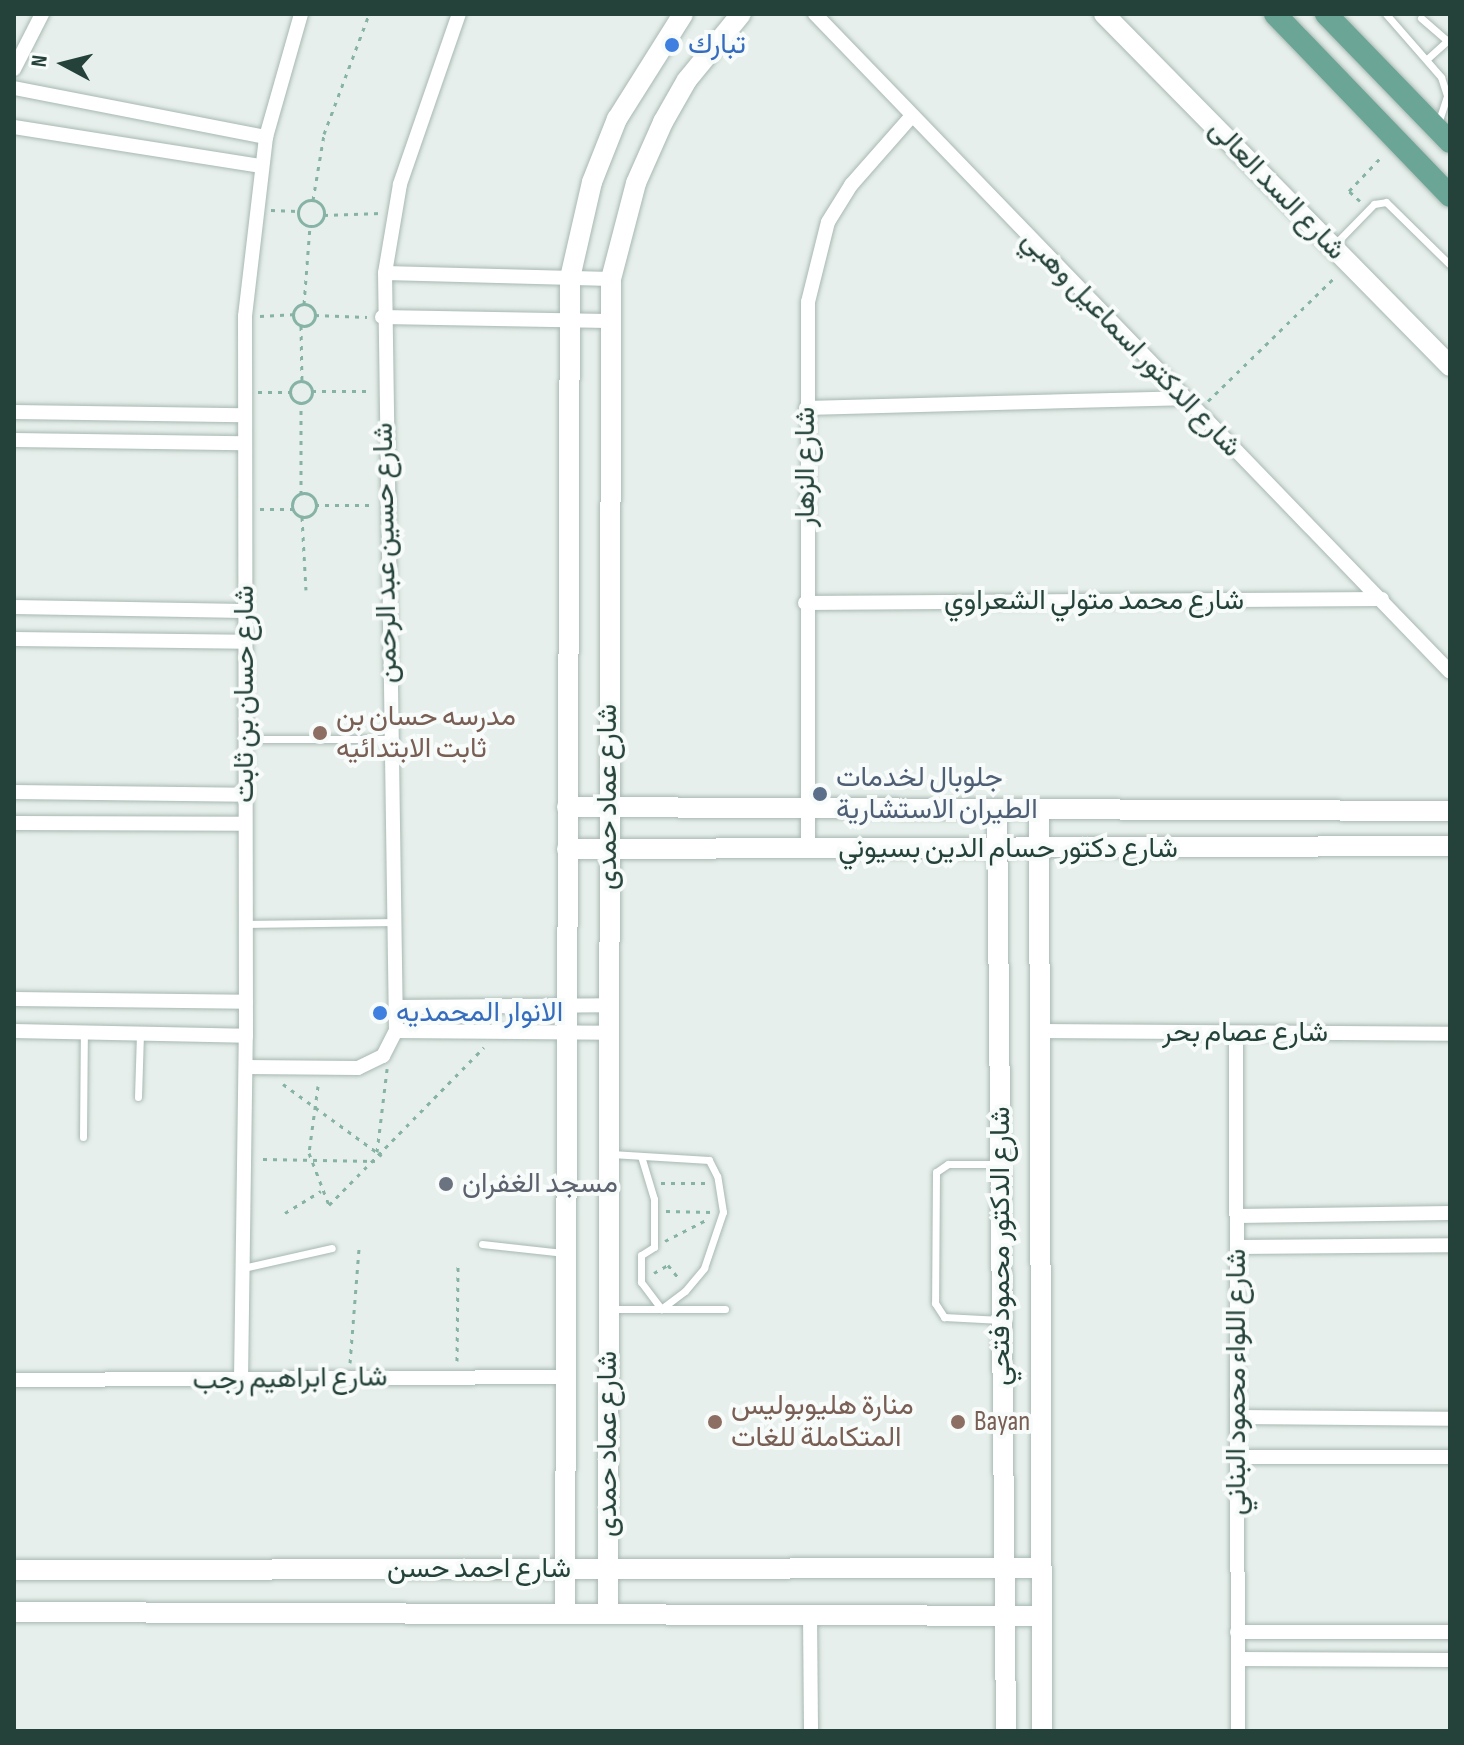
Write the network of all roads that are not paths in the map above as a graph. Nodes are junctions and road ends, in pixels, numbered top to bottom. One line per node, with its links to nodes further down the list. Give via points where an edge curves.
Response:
1 (42, 14): 14 (street)
2 (301, 14): 19 (street, شارع حسان بن ثابت)
3 (458, 14): 24 (street, شارع حسين عبد الرحمن, via 416,129)
4 (683, 14): 25 (street, شارع عماد حمدى, via 617,119 592,182)
5 (741, 14): 26 (street, شارع عماد حمدى, via 687,80 663,122 636,183)
6 (815, 14): 16 (street, شارع الدكتور اسماعيل وهبي)
7 (1104, 14): 22 (street, شارع السد العالى)
8 (1275, 14): 21 (main road)
9 (1326, 14): 18 (main road)
10 (1386, 14): 13 (lane)
11 (1421, 18): 12 (lane)
12 (1448, 39): 13 (lane)
13 (1427, 59): 18 (lane, via 1447,96)
14 (14, 69)
15 (14, 88): 19 (street)
16 (911, 117): 31 (street, شارع الدكتور اسماعيل وهبي); 32 (street, شارع الزهار, via 851,185 823,235 808,302)
17 (14, 127): 20 (street)
18 (1442, 135)
19 (266, 137): 20 (street, شارع حسان بن ثابت)
20 (260, 166): 34 (street, شارع حسان بن ثابت, via 245,316)
21 (1450, 196)
22 (1332, 246): 23 (lane, via 1378,202 1389,204); 30 (street, شارع السد العالى)
23 (1450, 265)
24 (385, 273): 25 (street); 27 (street, شارع حسين عبد الرحمن)
25 (570, 278): 26 (street); 28 (street, شارع عماد حمدى)
26 (611, 279): 29 (street, شارع عماد حمدى)
27 (382, 317): 28 (street); 45 (street, شارع حسين عبد الرحمن)
28 (568, 321): 29 (street); 48 (street, شارع عماد حمدى)
29 (608, 321): 49 (street, شارع عماد حمدى)
30 (1450, 366)
31 (1183, 398): 32 (street); 37 (street, شارع الدكتور اسماعيل وهبي)
32 (806, 408): 38 (street, شارع الزهار)
33 (14, 412): 34 (street)
34 (243, 415): 36 (street, شارع حسان بن ثابت)
35 (14, 440): 36 (street)
36 (243, 443): 40 (street, شارع حسان بن ثابت)
37 (1382, 599): 38 (street, شارع محمد متولي الشعراوي); 43 (street, شارع الدكتور اسماعيل وهبي)
38 (805, 603): 50 (street, شارع الزهار)
39 (14, 607): 40 (street)
40 (245, 611): 42 (street, شارع حسان بن ثابت)
41 (14, 639): 42 (street)
42 (245, 642): 44 (street, شارع حسان بن ثابت)
43 (1450, 672)
44 (245, 739): 45 (lane); 47 (street, شارع حسان بن ثابت)
45 (390, 739): 62 (street, شارع حسين عبد الرحمن)
46 (14, 792): 47 (street)
47 (245, 795): 55 (street, شارع حسان بن ثابت)
48 (567, 807): 49 (street, شارع دكتور حسام الدين بسيوني); 57 (street, شارع عماد حمدى)
49 (608, 807): 50 (street, شارع دكتور حسام الدين بسيوني); 60 (street, شارع عماد حمدى)
50 (808, 808): 51 (street, شارع دكتور حسام الدين بسيوني); 58 (street, شارع الزهار)
51 (997, 809): 52 (street, شارع دكتور حسام الدين بسيوني); 59 (street, شارع الدكتور محمود فتحي)
52 (1039, 809): 53 (street, شارع دكتور حسام الدين بسيوني); 61 (street, شارع الدكتور محمود فتحي)
53 (1450, 811)
54 (14, 823): 55 (street)
55 (245, 824): 63 (street, شارع حسان بن ثابت)
56 (1450, 846): 61 (street, شارع دكتور حسام الدين بسيوني)
57 (567, 849): 60 (street, شارع دكتور حسام الدين بسيوني); 66 (street, شارع عماد حمدى)
58 (808, 849): 59 (street, شارع دكتور حسام الدين بسيوني); 60 (street, شارع دكتور حسام الدين بسيوني)
59 (997, 849): 61 (street, شارع دكتور حسام الدين بسيوني); 84 (street, شارع الدكتور محمود فتحي)
60 (608, 850): 67 (street, شارع عماد حمدى)
61 (1039, 850): 71 (street, شارع الدكتور محمود فتحي)
62 (394, 922): 63 (lane); 68 (street, شارع حسين عبد الرحمن)
63 (246, 924): 65 (street, شارع حسان بن ثابت)
64 (14, 999): 65 (street)
65 (246, 1002): 78 (street, شارع حسان بن ثابت)
66 (567, 1005): 67 (street); 68 (street); 73 (street, شارع عماد حمدى)
67 (609, 1005): 74 (street, شارع عماد حمدى)
68 (397, 1007): 70 (street, شارع حسين عبد الرحمن)
69 (14, 1031): 72 (street)
70 (396, 1031): 73 (street); 79 (street, شارع حسين عبد الرحمن, via 383,1056 358,1068)
71 (1040, 1031): 75 (street, شارع عصام بحر); 105 (street, شارع الدكتور محمود فتحي)
72 (84, 1032): 76 (street); 81 (lane)
73 (566, 1033): 74 (street); 91 (street, شارع عماد حمدى)
74 (607, 1033): 82 (street, شارع عماد حمدى)
75 (1236, 1033): 77 (street, شارع عصام بحر); 86 (street, شارع اللواء محمود البناني)
76 (140, 1034): 78 (street); 80 (lane)
77 (1450, 1034)
78 (246, 1036): 79 (street, شارع حسان بن ثابت)
79 (246, 1067): 92 (street, شارع حسان بن ثابت)
80 (138, 1097)
81 (83, 1137)
82 (608, 1154): 83 (lane); 93 (street, شارع عماد حمدى)
83 (641, 1156): 94 (lane, via 654,1211 654,1247 641,1255 641,1282); 94 (lane, via 709,1160 723,1212 711,1255 687,1289)
84 (1001, 1164): 96 (street, شارع الدكتور محمود فتحي); 96 (lane, via 948,1164 936,1172 935,1303 944,1317)
85 (1450, 1213): 86 (street)
86 (1237, 1216): 89 (street, شارع اللواء محمود البناني)
87 (482, 1244): 91 (lane)
88 (1450, 1245): 89 (street)
89 (1237, 1247): 100 (street, شارع اللواء محمود البناني)
90 (332, 1248): 92 (lane)
91 (566, 1253): 97 (street, شارع عماد حمدى)
92 (243, 1268): 99 (street, شارع حسان بن ثابت)
93 (608, 1309): 94 (lane); 107 (street, شارع عماد حمدى)
94 (661, 1309): 95 (lane)
95 (725, 1309)
96 (1002, 1320): 104 (street, شارع الدكتور محمود فتحي)
97 (565, 1377): 99 (street, شارع ابراهيم رجب); 106 (street, شارع عماد حمدى)
98 (14, 1380): 99 (street, شارع ابراهيم رجب)
99 (241, 1380)
100 (1237, 1417): 101 (street); 102 (street, شارع اللواء محمود البناني)
101 (1450, 1419)
102 (1237, 1457): 103 (street); 115 (street, شارع اللواء محمود البناني)
103 (1450, 1457)
104 (1004, 1568): 105 (street, شارع احمد حسن); 107 (street, شارع احمد حسن); 113 (street, شارع الدكتور محمود فتحي)
105 (1040, 1568): 114 (street, شارع الدكتور محمود فتحي)
106 (565, 1569): 107 (street, شارع احمد حسن); 108 (street, شارع احمد حسن); 110 (street, شارع عماد حمدى)
107 (608, 1569): 111 (street, شارع عماد حمدى)
108 (14, 1570)
109 (14, 1612): 110 (street, شارع احمد حسن)
110 (565, 1613): 111 (street, شارع احمد حسن)
111 (608, 1613): 112 (street, شارع احمد حسن)
112 (810, 1614): 113 (street, شارع احمد حسن); 119 (street)
113 (1004, 1615): 114 (street, شارع احمد حسن); 120 (street, شارع الدكتور محمود فتحي)
114 (1040, 1616): 121 (street, شارع الدكتور محمود فتحي)
115 (1237, 1632): 116 (street); 117 (street, شارع اللواء محمود البناني)
116 (1450, 1632)
117 (1238, 1659): 118 (street); 122 (street, شارع اللواء محمود البناني)
118 (1450, 1660)
119 (811, 1731)
120 (1006, 1731)
121 (1042, 1731)
122 (1238, 1731)

